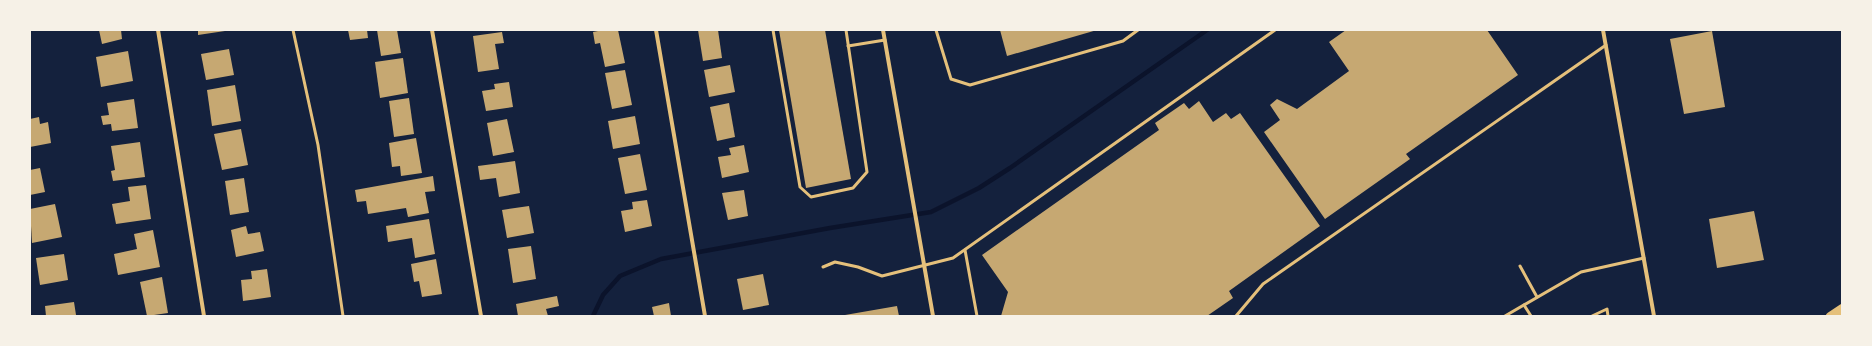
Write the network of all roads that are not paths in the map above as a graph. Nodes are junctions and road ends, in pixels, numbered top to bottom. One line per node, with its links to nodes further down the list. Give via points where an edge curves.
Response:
1 (158, 30): 23 (street)
2 (293, 30): 24 (lane, via 318,145)
3 (432, 30): 25 (street)
4 (656, 30): 26 (street)
5 (773, 30): 14 (lane, via 800,187 811,197 853,188 867,172)
6 (846, 30): 14 (lane)
7 (883, 30): 12 (street)
8 (936, 30): 9 (lane, via 951,79 970,85 1123,41)
9 (1138, 30)
10 (1275, 30): 15 (lane)
11 (1603, 30): 13 (street)
12 (885, 40): 14 (lane); 17 (street)
13 (1606, 45): 16 (street); 29 (lane, via 1263,284)
14 (848, 46)
15 (965, 250): 17 (lane, via 953,258); 28 (lane)
16 (1644, 258): 20 (lane, via 1581,272); 34 (street)
17 (924, 266): 19 (lane, via 882,276 858,266 835,262); 27 (street)
18 (1520, 266): 20 (lane)
19 (822, 267)
20 (1537, 297): 21 (lane)
21 (1524, 305): 30 (lane); 31 (lane)
22 (1842, 308): 35 (main road)
23 (204, 316)
24 (343, 316)
25 (481, 316)
26 (705, 316)
27 (933, 316)
28 (977, 316)
29 (1236, 316)
30 (1505, 316)
31 (1531, 316)
32 (1592, 316): 33 (lane, via 1607,309)
33 (1608, 316)
34 (1654, 316)
35 (1830, 316)

